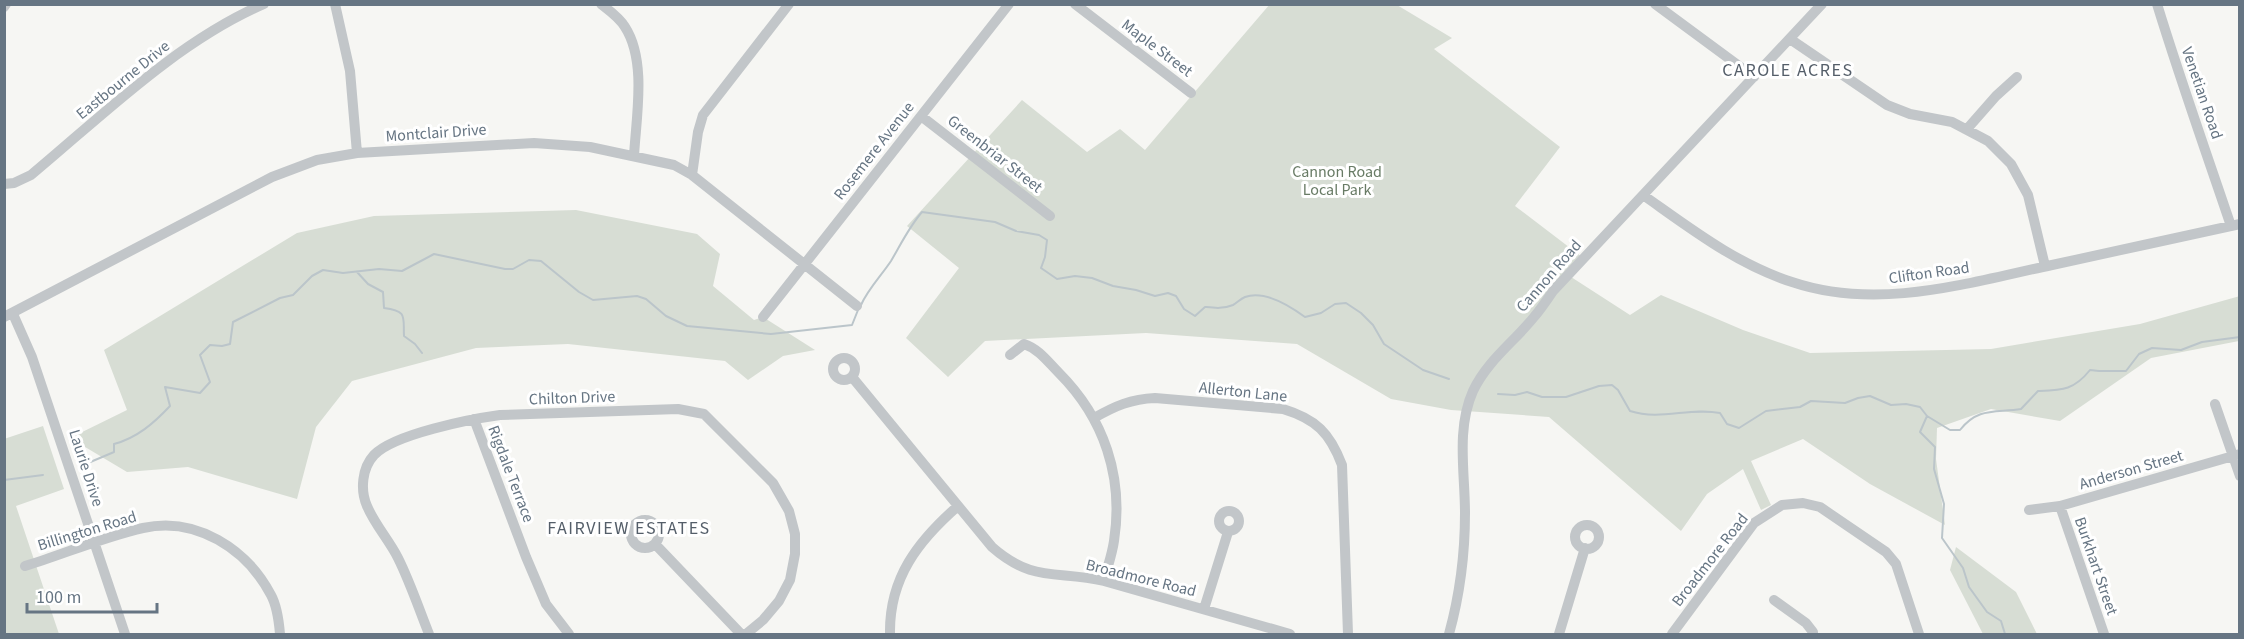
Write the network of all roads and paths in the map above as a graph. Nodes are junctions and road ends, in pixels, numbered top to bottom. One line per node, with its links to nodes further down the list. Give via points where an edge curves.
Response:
1 (264, 4): 20 (street, Eastbourne Drive, via 199,38 31,174)
2 (335, 4): 17 (street, via 350,71)
3 (601, 4): 18 (street, via 625,27 636,52)
4 (789, 4): 19 (street, via 703,115)
5 (1009, 4): 15 (street, Rosemere Avenue)
6 (1075, 4): 14 (street, Maple Street)
7 (1655, 4): 10 (street)
8 (1822, 4): 11 (street, Cannon Road)
9 (2157, 4): 23 (street, Venetian Road, via 2182,87)
10 (1670, 9): 12 (street)
11 (1790, 39): 12 (street, Cannon Road); 16 (street, via 1887,105)
12 (1754, 77): 21 (street, Cannon Road)
13 (2017, 77): 16 (street)
14 (1191, 93)
15 (921, 116): 22 (street, Greenbriar Street); 24 (street, Rosemere Avenue)
16 (1967, 129): 25 (street, via 1988,141 2021,178)
17 (357, 153): 18 (street, Montclair Drive, via 534,143 590,147); 27 (street, Montclair Drive, via 317,160 272,177)
18 (634, 156): 19 (street, Montclair Drive, via 674,165)
19 (692, 175): 24 (street, Montclair Drive)
20 (4, 184)
21 (1643, 195): 25 (street, Clifton Road, via 1718,248 1792,282 1816,288 1871,294 1911,293); 56 (street, Cannon Road, via 1492,361 1474,389 1467,406 1462,446 1464,555)
22 (1050, 216)
23 (2235, 225): 25 (street, Clifton Road)
24 (805, 263): 26 (street, Montclair Drive); 28 (street, Rosemere Avenue)
25 (2045, 266)
26 (857, 306)
27 (8, 315): 40 (street, Laurie Drive, via 32,357)
28 (763, 317)
29 (1010, 355): 32 (street, via 1024,344 1034,348 1068,382)
30 (852, 377): 36 (street, Broadmore Road)
31 (2215, 404): 34 (street)
32 (1094, 418): 44 (street, via 1111,460 1117,494 1114,541); 55 (street, Allerton Lane, via 1135,399 1155,398 1283,409 1320,426 1335,446 1342,465)
33 (474, 419): 49 (street, Chilton Drive, via 388,445 375,454 366,468 363,485 367,506 398,558); 50 (street, Rigdale Terrace, via 546,604); 52 (street, Chilton Drive, via 678,409 704,414 773,483 789,511 795,534 790,580 779,601)
34 (2236, 454): 35 (street); 37 (street, Anderson Street)
35 (2240, 476)
36 (958, 506): 44 (street, Broadmore Road, via 992,547 1018,566 1041,574); 53 (street, via 906,563 897,586)
37 (2060, 506): 38 (street, Anderson Street); 61 (street, Burkhart Street)
38 (2029, 510)
39 (1228, 532): 46 (street)
40 (94, 543): 43 (street, Billington Road); 47 (street, Laurie Drive); 48 (street, Billington Road, via 144,527 177,526 218,538 255,568 272,596)
41 (656, 544): 51 (street)
42 (1585, 548): 57 (street)
43 (25, 566)
44 (1104, 581): 46 (street, Broadmore Road)
45 (1774, 600): 59 (street, via 1806,623)
46 (1204, 609): 54 (street, Broadmore Road)
47 (125, 634)
48 (280, 634)
49 (429, 634)
50 (568, 634)
51 (741, 634)
52 (746, 634)
53 (890, 634)
54 (1290, 634)
55 (1348, 634)
56 (1449, 634)
57 (1559, 634)
58 (1672, 634): 60 (street, Broadmore Road, via 1754,523 1782,505 1803,503 1820,507 1886,552 1896,564)
59 (1813, 634)
60 (1919, 634)
61 (2104, 634)

